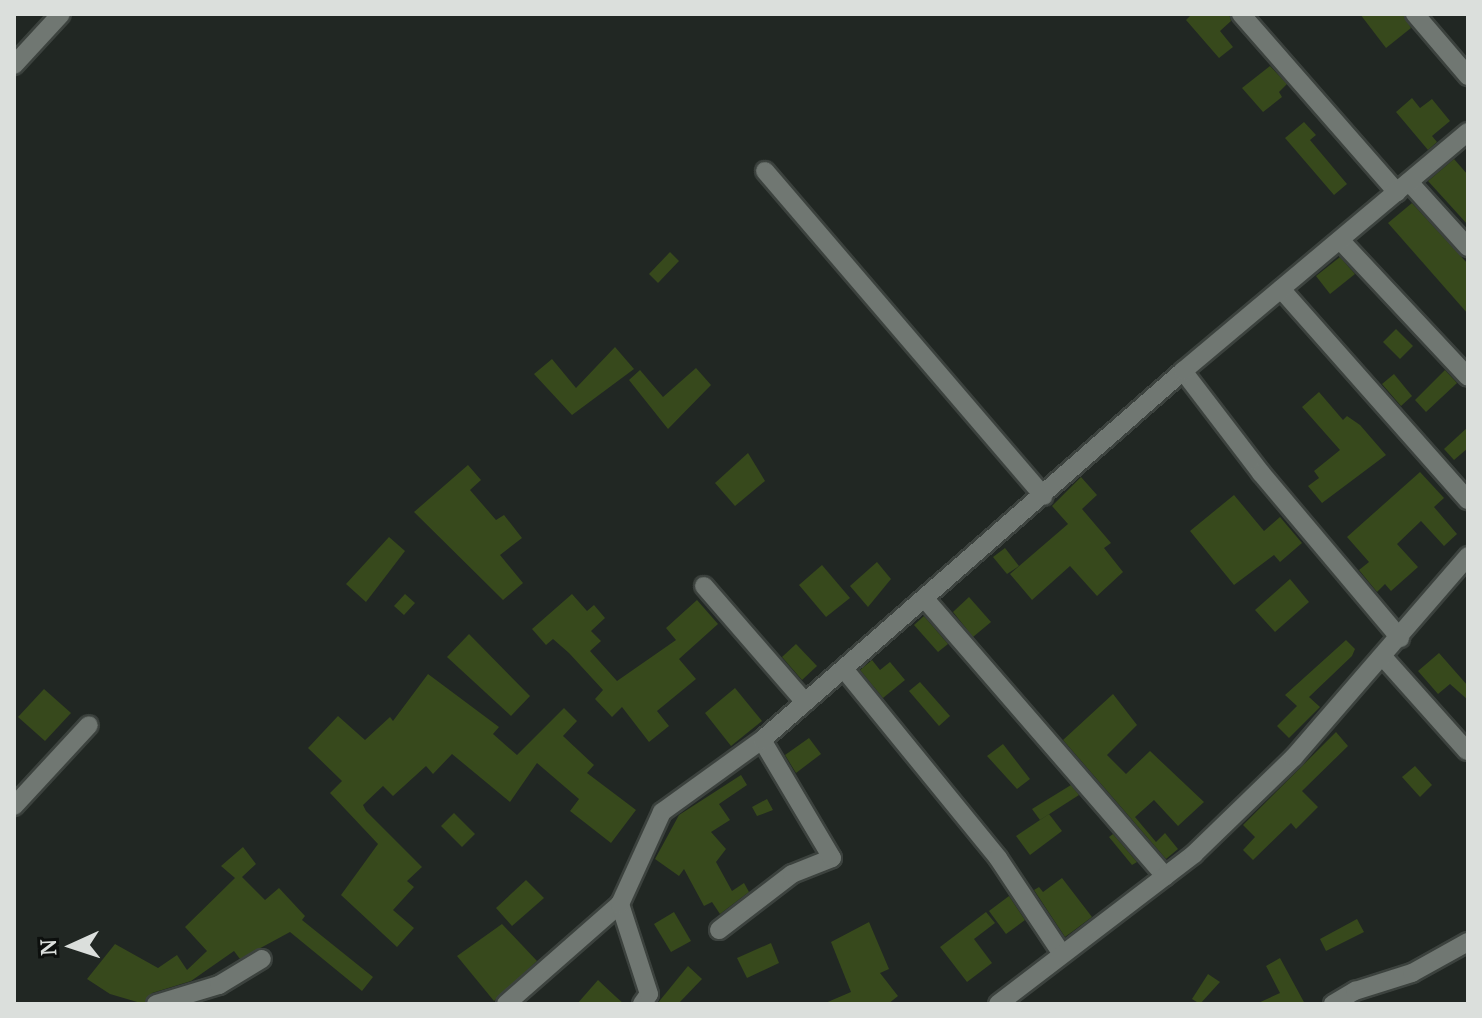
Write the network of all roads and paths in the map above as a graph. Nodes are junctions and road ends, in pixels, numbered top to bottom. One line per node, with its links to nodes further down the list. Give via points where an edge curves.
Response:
1 (61, 14): 4 (street)
2 (1241, 14): 8 (street)
3 (1415, 14): 5 (street)
4 (14, 65)
5 (1468, 76)
6 (1468, 132): 8 (street)
7 (765, 171): 14 (street)
8 (1403, 187): 9 (street); 10 (street)
9 (1340, 240): 11 (street); 13 (street)
10 (1468, 247)
11 (1281, 289): 12 (street); 15 (street)
12 (1183, 371): 14 (street); 19 (street)
13 (1468, 377)
14 (1044, 496): 18 (street)
15 (1468, 500)
16 (1468, 556): 19 (street)
17 (704, 586): 22 (street)
18 (925, 599): 21 (street); 27 (street)
19 (1400, 638): 20 (street)
20 (1383, 657): 25 (street); 27 (street, via 1294,757)
21 (844, 669): 22 (street); 31 (street, via 998,858)
22 (805, 702): 24 (street)
23 (89, 725): 26 (street)
24 (762, 740): 28 (street, via 662,812); 29 (street, via 832,858 792,874)
25 (1467, 751)
26 (14, 806)
27 (1165, 876): 31 (street)
28 (620, 904): 34 (street); 35 (street, via 649,994)
29 (719, 930)
30 (1468, 942): 37 (street, via 1412,973 1355,991)
31 (1062, 954): 36 (street)
32 (262, 959): 33 (street, via 219,985)
33 (156, 1004)
34 (506, 1004)
35 (642, 1004)
36 (998, 1004)
37 (1333, 1004)

